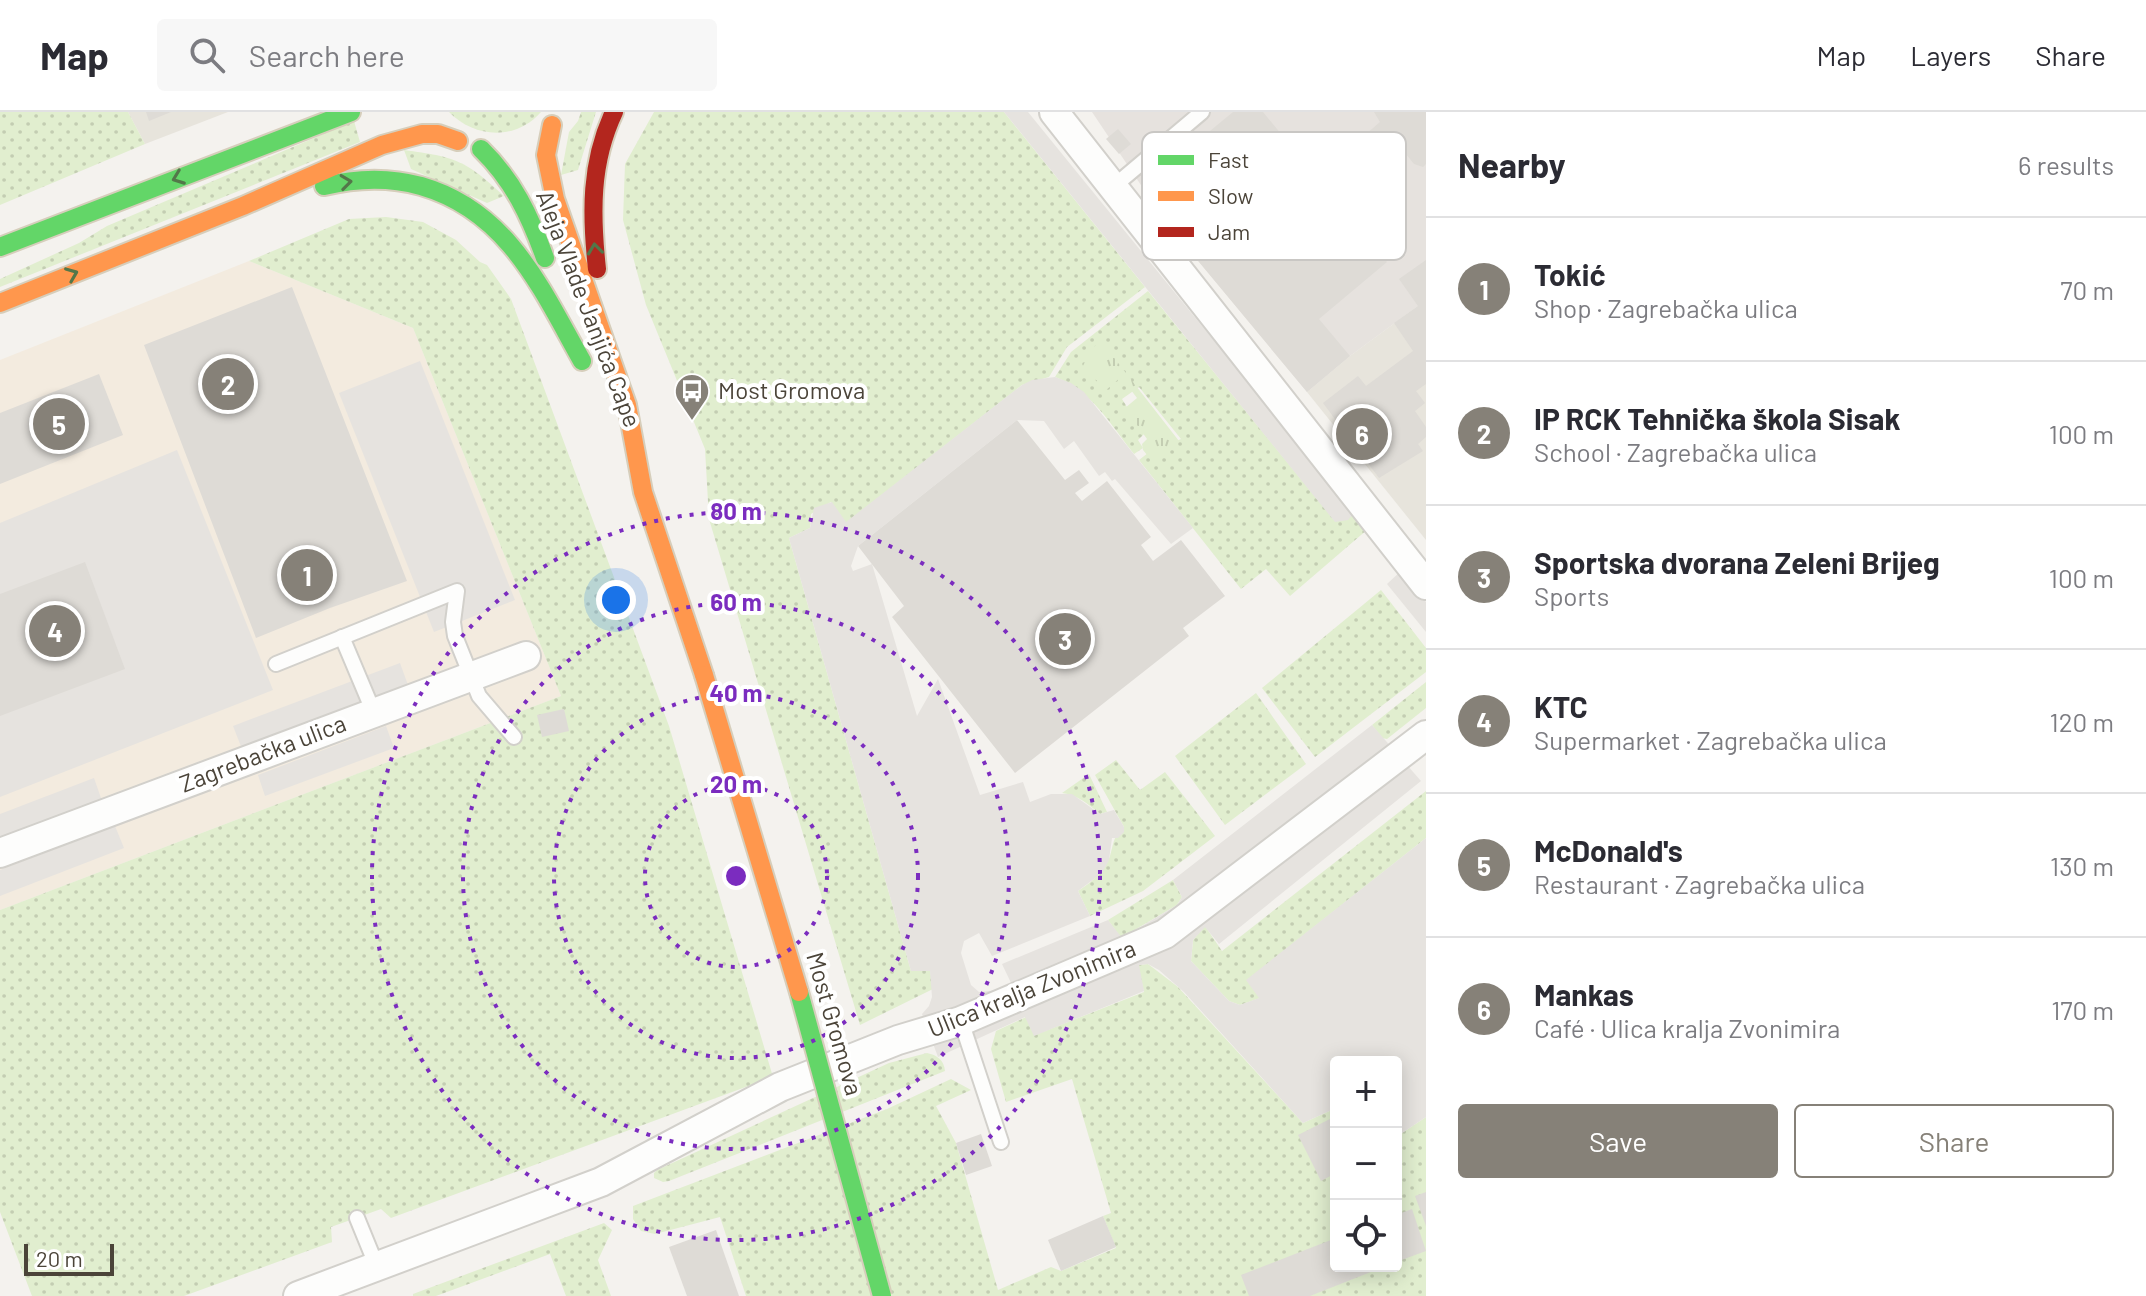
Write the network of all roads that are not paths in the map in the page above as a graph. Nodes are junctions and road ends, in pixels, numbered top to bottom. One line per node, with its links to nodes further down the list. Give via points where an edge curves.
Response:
1 (351, 112): 16 (main road, one-way to 16, via 300,127)
2 (430, 112): 8 (main road)
3 (614, 112): 19 (main road, one-way to 3, via 592,190 594,163)
4 (1054, 112): 13 (street)
5 (1202, 112): 7 (lane)
6 (556, 118): 9 (main road); 19 (main road, Aleja Vlade Janjića Cape, via 546,155 548,173)
7 (1178, 132)
8 (458, 141): 11 (main road); 14 (main road, via 422,134 382,145)
9 (528, 142)
10 (510, 148): 11 (main road)
11 (481, 149): 14 (main road, Aleja Vlade Janjića Cape, one-way to 11, via 372,179 436,188 483,214 521,254 584,366 527,208 500,166)
12 (1142, 163): 13 (lane)
13 (1113, 187): 15 (street)
14 (243, 206): 18 (main road, one-way to 14)
15 (1142, 224)
16 (0, 247)
17 (1170, 260): 22 (street)
18 (0, 303)
19 (599, 327): 21 (main road, Aleja Vlade Janjića Cape, via 627,405)
20 (614, 442): 21 (main road, Aleja Vlade Janjića Cape)
21 (643, 492): 26 (main road, Aleja Vlade Janjića Cape)
22 (1426, 585)
23 (342, 637): 25 (lane); 27 (lane, via 457,591 455,636); 28 (lane)
24 (526, 656): 27 (street, Zagrebačka ulica)
25 (276, 664)
26 (704, 675): 37 (main road, Most Gromova, bridge, via 848,1157)
27 (471, 676): 28 (street, Zagrebačka ulica); 30 (lane, via 479,696)
28 (374, 713): 31 (street, Zagrebačka ulica)
29 (1426, 735): 32 (street, Ulica kralja Zvonimira, via 1165,934)
30 (514, 737)
31 (0, 853)
32 (961, 1021): 33 (lane); 35 (street, Ulica kralja Zvonimira, via 780,1087 601,1182)
33 (1001, 1142)
34 (357, 1218): 35 (lane)
35 (377, 1267): 36 (street)
36 (311, 1294)
37 (882, 1296)

